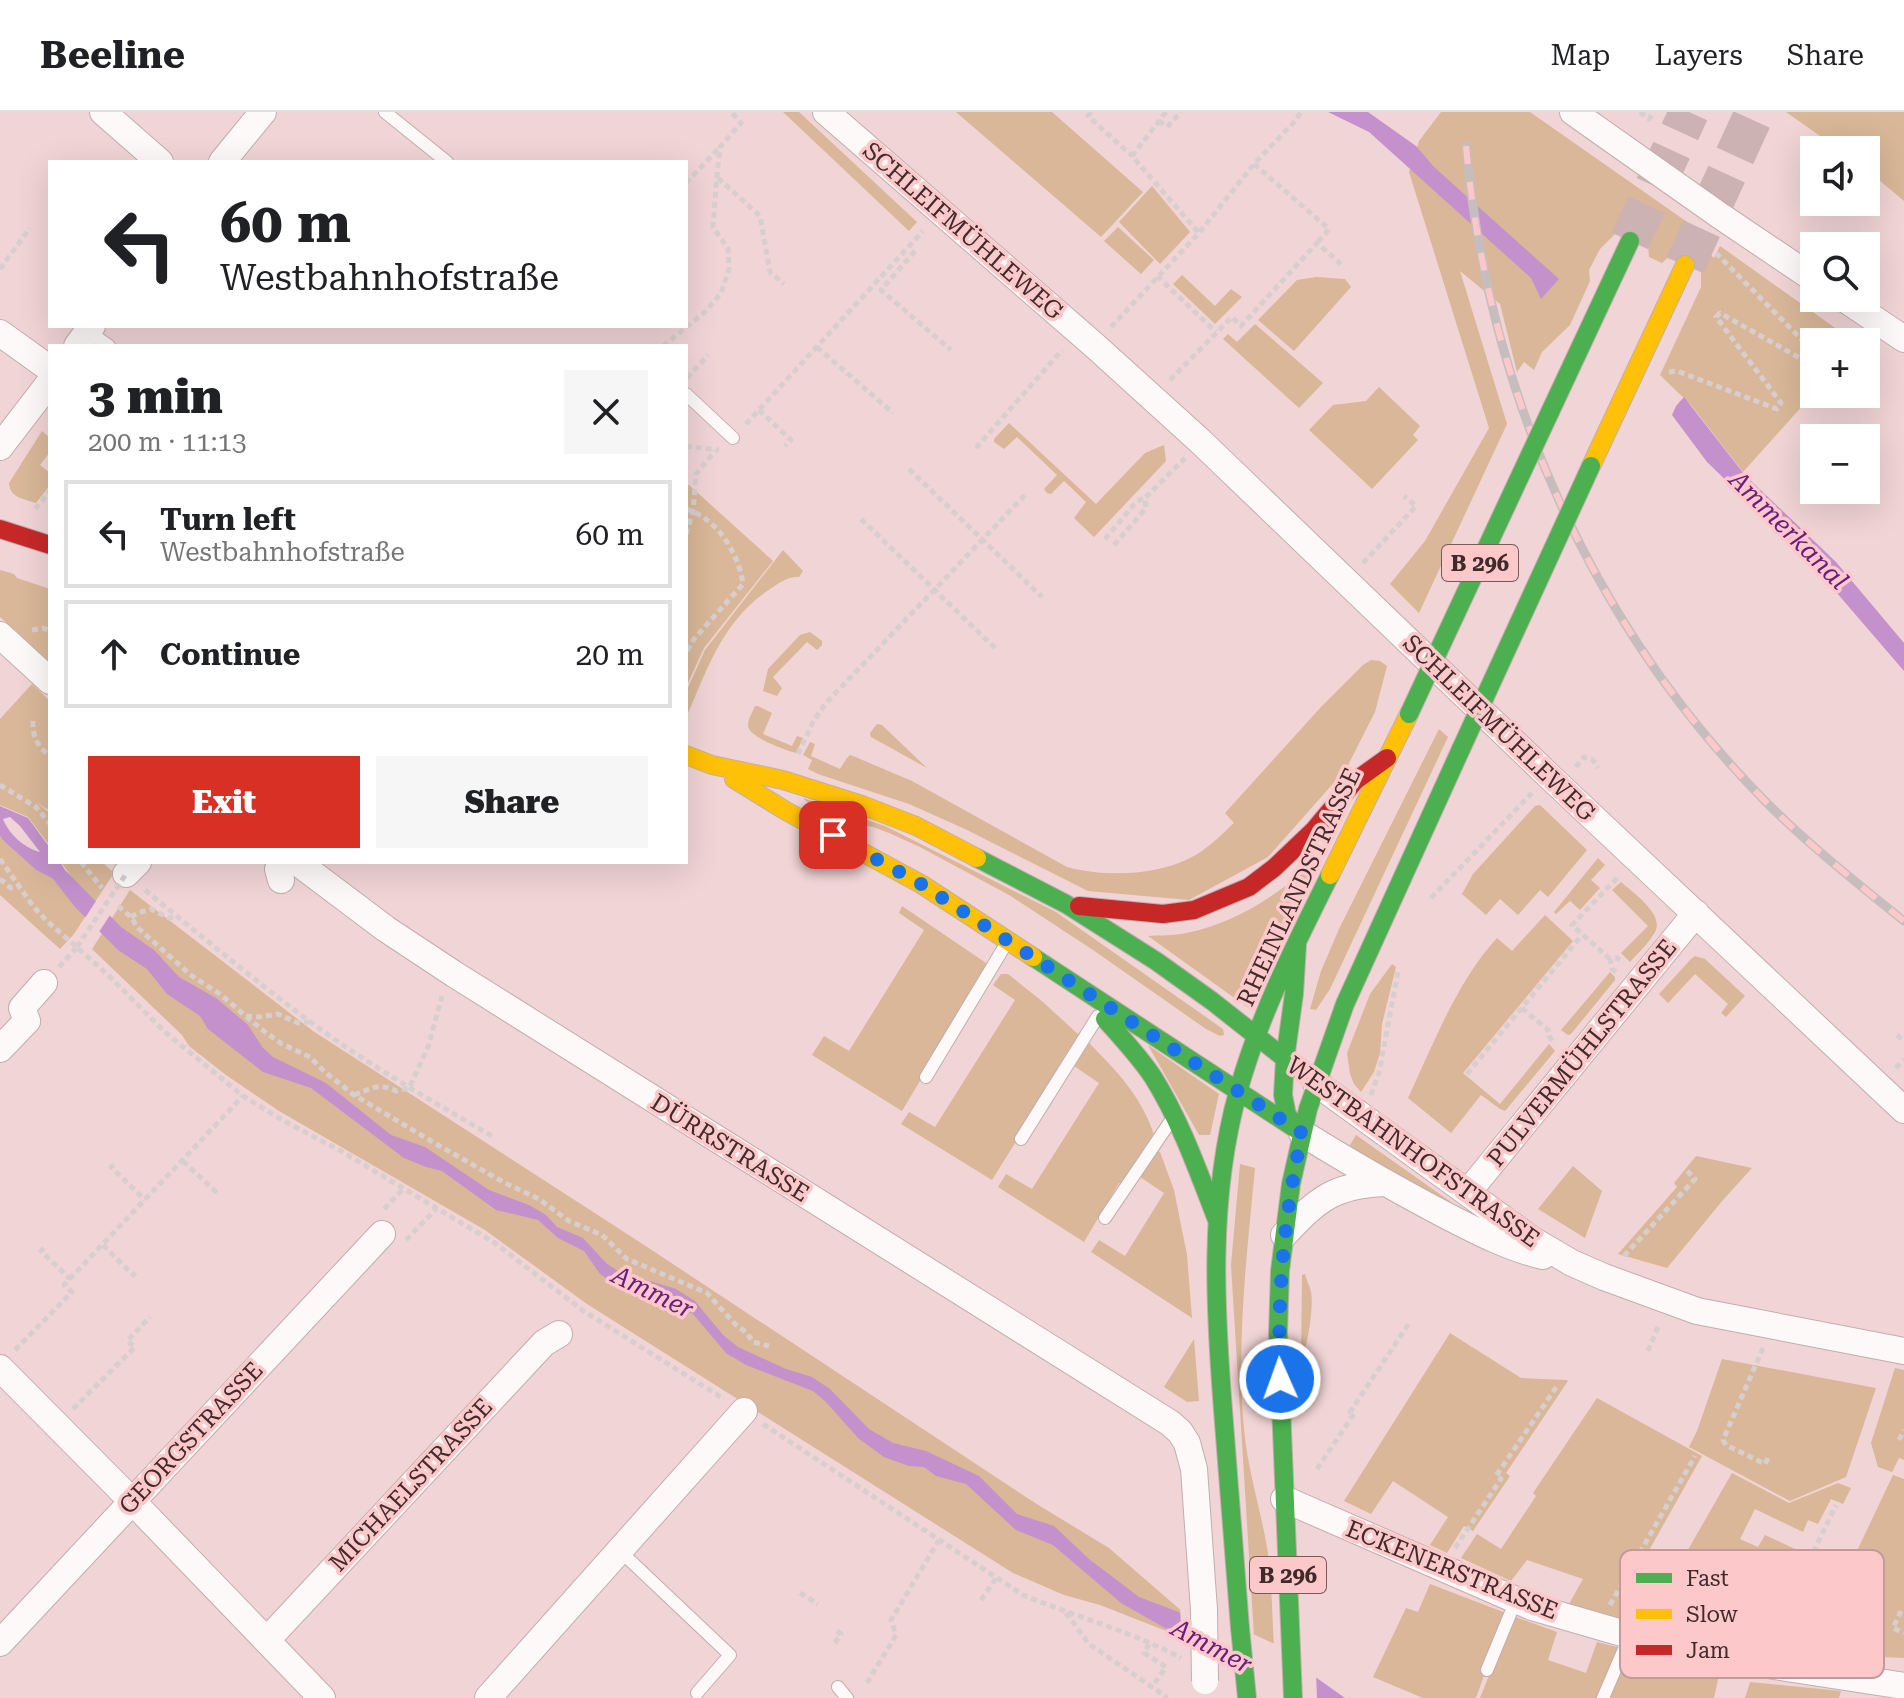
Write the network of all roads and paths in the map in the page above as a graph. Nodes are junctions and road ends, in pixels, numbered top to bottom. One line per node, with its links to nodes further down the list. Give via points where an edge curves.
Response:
1 (103, 112): 16 (street)
2 (263, 112): 17 (street)
3 (385, 112): 18 (lane)
4 (731, 112): 14 (path, via 741,123)
5 (1091, 112): 15 (path, via 1088,116)
6 (1166, 112): 13 (path)
7 (1181, 112): 13 (path, via 1167,127)
8 (1301, 112): 19 (path)
9 (1573, 112): 23 (street)
10 (1640, 112): 11 (path, via 1649,119)
11 (1654, 112)
12 (832, 114): 22 (street, SCHLEIFMÜHLEWEG)
13 (1159, 121): 15 (path)
14 (720, 147): 20 (path); 21 (path)
15 (1132, 156): 25 (path)
16 (158, 160)
17 (224, 160)
18 (445, 160)
19 (1254, 164): 25 (path); 27 (path, via 1329,229)
20 (717, 177): 34 (path, via 760,216 770,272); 36 (path, via 713,227 728,249 729,269 721,293)
21 (688, 181)
22 (940, 213): 40 (street, SCHLEIFMÜHLEWEG); 44 (path)
23 (1719, 215): 32 (street); 41 (path, via 1707,244)
24 (30, 228): 31 (path)
25 (1199, 233): 33 (path)
26 (1630, 241): 88 (main road, RHEINLANDSTRASSE / B 296, bridge)
27 (1317, 243): 29 (path); 38 (path, via 1241,326 1232,317)
28 (915, 251): 45 (path, via 881,290 913,312)
29 (1341, 264)
30 (1685, 265): 130 (main road, B 296, bridge, via 1363,960)
31 (0, 269)
32 (1800, 270)
33 (1157, 276): 38 (path); 40 (path)
34 (784, 284)
35 (1864, 312): 42 (street)
36 (688, 326)
37 (685, 328): 43 (path)
38 (1216, 332): 53 (path)
39 (0, 333): 48 (street)
40 (1085, 337): 53 (street, SCHLEIFMÜHLEWEG); 60 (path, via 1061,351)
41 (1800, 338)
42 (1904, 339)
43 (665, 344)
44 (817, 347): 54 (path); 55 (path)
45 (951, 350)
46 (708, 355): 49 (path)
47 (1800, 358): 50 (path, via 1720,313 1716,317 1781,403 1777,409 1677,371)
48 (48, 368)
49 (688, 376)
50 (1662, 377)
51 (48, 385): 59 (street)
52 (688, 396): 56 (lane)
53 (1153, 398): 57 (street, SCHLEIFMÜHLEWEG)
54 (759, 410): 56 (path); 58 (path, via 791,440)
55 (893, 413)
56 (733, 438)
57 (1200, 441): 66 (path); 92 (street, SCHLEIFMÜHLEWEG)
58 (785, 446)
59 (0, 447)
60 (976, 448)
61 (716, 451): 69 (path, via 696,474)
62 (909, 469): 73 (path)
63 (48, 493): 67 (path)
64 (1025, 495): 73 (path)
65 (1404, 496): 77 (path, via 1416,506)
66 (1145, 498): 74 (path); 76 (path, via 1146,508)
67 (34, 510)
68 (688, 510): 69 (path)
69 (693, 511): 71 (path); 82 (path, via 728,542 743,584)
70 (861, 519): 78 (path)
71 (688, 527)
72 (0, 529): 75 (main road)
73 (982, 539): 78 (path); 79 (path)
74 (1105, 539)
75 (48, 544)
76 (1114, 545)
77 (1365, 561)
78 (935, 590): 81 (path); 87 (path, via 825,704)
79 (1042, 597)
80 (0, 635): 83 (street)
81 (995, 648)
82 (688, 650)
83 (48, 679)
84 (33, 721): 85 (path, via 32,731)
85 (48, 753)
86 (688, 756): 90 (main road)
87 (797, 758)
88 (1387, 758): 104 (main road, B 296, via 1355,781 1274,868 1230,896 1194,910 1163,914); 110 (main road, RHEINLANDSTRASSE / B 296)
89 (1581, 761): 91 (path, via 1593,760)
90 (712, 765): 104 (main road, via 783,780 916,826); 111 (main road, via 921,884)
91 (1598, 768)
92 (1549, 776): 95 (street, SCHLEIFMÜHLEWEG); 100 (path, via 1428,902)
93 (0, 785): 94 (path, via 36,807)
94 (48, 822)
95 (1636, 858): 106 (street, SCHLEIFMÜHLEWEG); 109 (path, via 1572,925)
96 (0, 859): 102 (path)
97 (83, 864): 103 (path)
98 (132, 868): 108 (path); 112 (path, bridge)
99 (287, 868): 205 (street, DÜRRSTRASSE, bridge, via 1170,1423 1187,1443 1194,1469)
100 (1441, 874)
101 (0, 879): 102 (path, via 11,888)
102 (19, 886): 112 (path, via 39,913)
103 (102, 888)
104 (1066, 904): 123 (main road, WESTBAHNHOFSTRASSE, via 1156,961)
105 (118, 906): 107 (path)
106 (1696, 913): 127 (street, PULVERMÜHLSTRASSE); 135 (street, SCHLEIFMÜHLEWEG)
107 (131, 917): 108 (path, via 151,909); 120 (path, via 154,943)
108 (178, 917): 121 (path)
109 (1582, 935): 113 (path); 118 (path)
110 (1298, 938): 123 (main road, RHEINLANDSTRASSE / B 296); 126 (main road)
111 (1008, 941): 116 (main road); 129 (lane)
112 (77, 947): 134 (path, via 165,1032)
113 (1610, 959)
114 (1401, 963): 136 (path, via 1379,1073)
115 (44, 983): 125 (street, via 22,1008 27,1021)
116 (1072, 983): 119 (main road, B 296); 132 (main road, WESTBAHNHOFSTRASSE)
117 (443, 995): 131 (path)
118 (1522, 1008): 127 (path); 128 (path)
119 (1100, 1014): 137 (main road, B 296, via 1134,1051); 140 (lane)
120 (245, 1016): 121 (path, via 278,1014 298,1023); 133 (path, via 310,1057)
121 (310, 1021): 131 (path)
122 (1897, 1035): 124 (path)
123 (1257, 1037): 126 (main road, WESTBAHNHOFSTRASSE); 132 (main road, RHEINLANDSTRASSE / B 296)
124 (1904, 1041)
125 (0, 1049)
126 (1285, 1059): 130 (main road, WESTBAHNHOFSTRASSE); 138 (main road, via 1284,1107)
127 (1575, 1061): 146 (street, PULVERMÜHLSTRASSE)
128 (1467, 1074)
129 (926, 1077)
130 (1316, 1083): 136 (street, WESTBAHNHOFSTRASSE); 138 (main road, B 296)
131 (409, 1088): 133 (path, via 378,1086); 139 (path)
132 (1238, 1092): 138 (main road, WESTBAHNHOFSTRASSE); 150 (main road, RHEINLANDSTRASSE / B 296)
133 (354, 1095): 163 (path, via 569,1221 602,1235 627,1259 707,1293 753,1342)
134 (243, 1096): 141 (path); 148 (path)
135 (1904, 1110)
136 (1359, 1115): 146 (street, WESTBAHNHOFSTRASSE)
137 (1174, 1116): 149 (lane); 150 (main road, B 296)
138 (1302, 1133): 144 (street, WESTBAHNHOFSTRASSE); 152 (main road, B 296)
139 (492, 1136)
140 (1021, 1139)
141 (183, 1161): 145 (path); 147 (path)
142 (114, 1165): 147 (path)
143 (1685, 1169): 157 (path, via 1695,1179)
144 (1385, 1183): 152 (street, WESTBAHNHOFSTRASSE, via 1332,1193); 155 (street, WESTBAHNHOFSTRASSE, via 1520,1251)
145 (217, 1189)
146 (1468, 1192): 155 (street, WESTBAHNHOFSTRASSE)
147 (145, 1200): 153 (path)
148 (436, 1209): 151 (path, via 408,1240); 167 (path, via 495,1243 582,1310)
149 (1105, 1218)
150 (1217, 1220): 211 (main road, RHEINLANDSTRASSE / B 296, bridge, via 1222,1397)
151 (382, 1234): 173 (street, GEORGSTRASSE)
152 (1284, 1235): 174 (main road, B 296, via 1278,1333)
153 (103, 1245): 156 (path, via 133,1275); 158 (path)
154 (44, 1248): 158 (path, via 41,1251)
155 (1572, 1263): 157 (street, WESTBAHNHOFSTRASSE)
156 (136, 1272)
157 (1604, 1277): 161 (street, WESTBAHNHOFSTRASSE, via 1697,1311)
158 (70, 1279): 165 (path, via 64,1285 72,1292)
159 (150, 1317): 168 (path, via 127,1341 135,1347)
160 (1410, 1322): 174 (path, via 1350,1412 1354,1414)
161 (1774, 1325): 164 (street, WESTBAHNHOFSTRASSE); 172 (path, via 1723,1440 1765,1464)
162 (559, 1334): 193 (street, MICHAELSTRASSE, via 544,1343)
163 (769, 1346)
164 (1904, 1351)
165 (5, 1361): 168 (street)
166 (1557, 1386): 180 (path)
167 (744, 1411): 176 (path); 177 (street)
168 (57, 1424): 173 (street)
169 (1904, 1430): 170 (path)
170 (1899, 1440)
171 (1695, 1456): 178 (path)
172 (1768, 1458)
173 (132, 1501): 193 (street); 194 (street, GEORGSTRASSE)
174 (1289, 1501): 180 (street, ECKENERSTRASSE); 212 (main road, B 296)
175 (1836, 1505): 179 (path)
176 (939, 1540): 181 (path); 201 (path, via 891,1620 896,1635)
177 (619, 1550): 206 (lane, via 730,1655); 208 (street)
178 (1645, 1550)
179 (1817, 1550)
180 (1442, 1569): 185 (street, ECKENERSTRASSE)
181 (997, 1577): 184 (path); 188 (path)
182 (1620, 1590): 189 (path)
183 (800, 1593): 186 (path)
184 (981, 1600)
185 (1516, 1600): 189 (street, ECKENERSTRASSE); 199 (lane)
186 (818, 1604)
187 (1901, 1611): 192 (path, via 1893,1628)
188 (1066, 1613): 196 (path); 204 (path, via 1089,1644)
189 (1598, 1626): 191 (street, ECKENERSTRASSE)
190 (838, 1628): 195 (path, via 841,1634)
191 (1620, 1632)
192 (1904, 1633)
193 (267, 1640): 207 (street)
194 (0, 1643)
195 (835, 1643)
196 (1149, 1644): 197 (path); 204 (path, via 1144,1653 1166,1667)
197 (1171, 1653)
198 (1620, 1658): 213 (lane)
199 (1487, 1670)
200 (1821, 1678): 202 (street, ECKENERSTRASSE)
201 (867, 1683)
202 (1904, 1686)
203 (838, 1687): 209 (lane)
204 (1151, 1688): 210 (path)
205 (1204, 1689)
206 (697, 1693)
207 (322, 1698)
208 (488, 1698)
209 (847, 1698)
210 (1168, 1698)
211 (1247, 1698)
212 (1293, 1698)
213 (1603, 1698)

